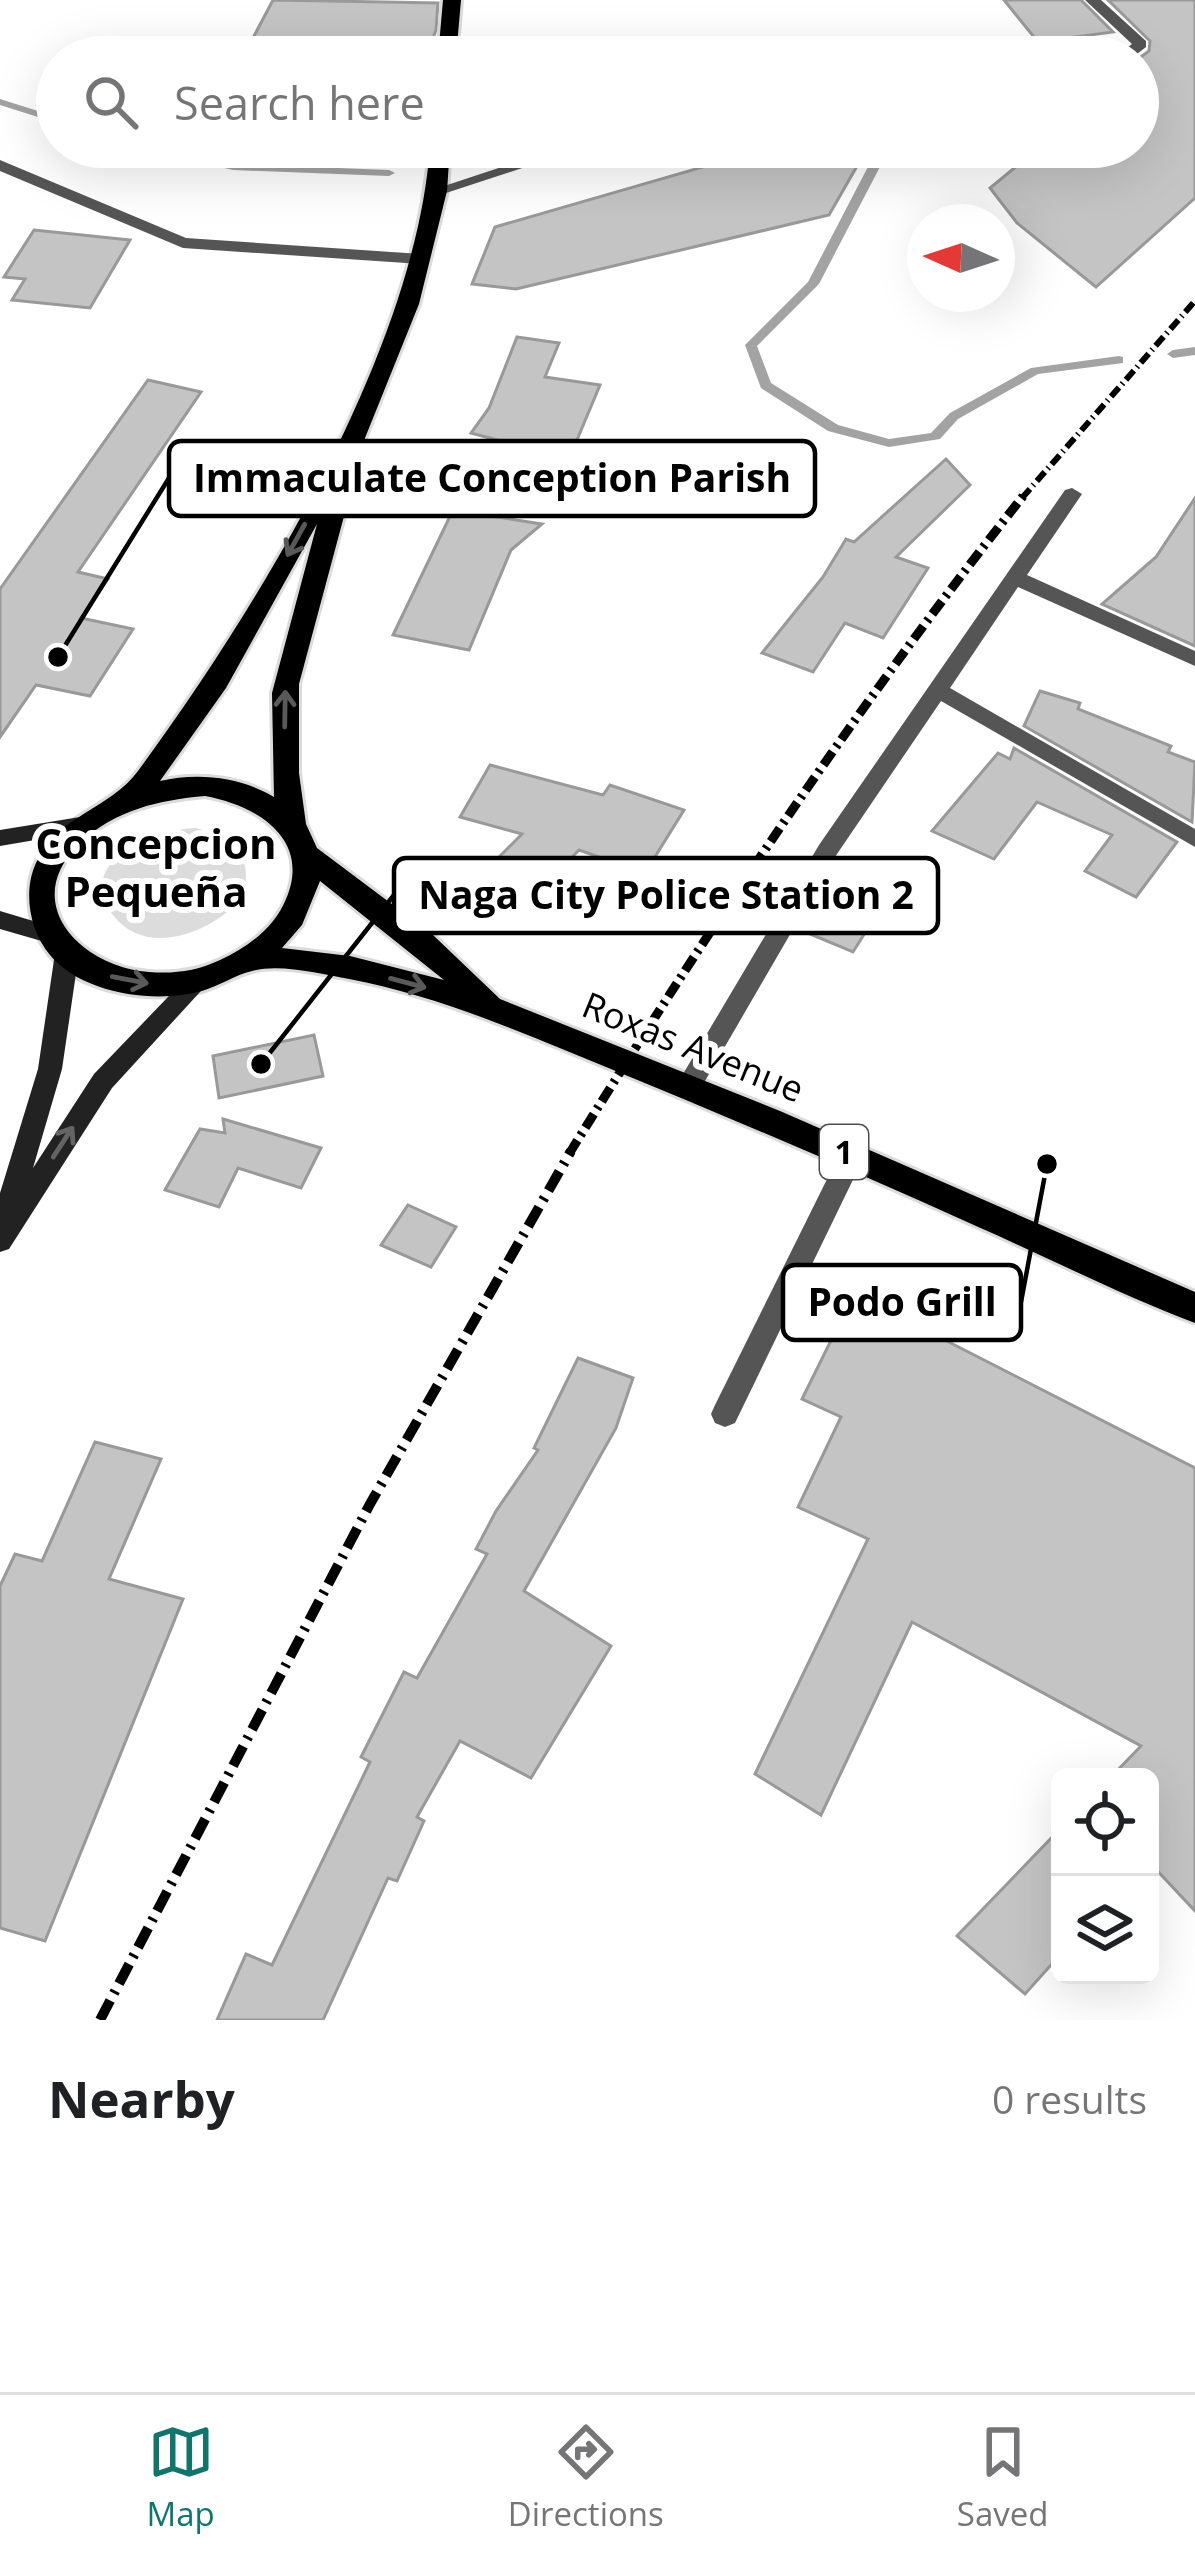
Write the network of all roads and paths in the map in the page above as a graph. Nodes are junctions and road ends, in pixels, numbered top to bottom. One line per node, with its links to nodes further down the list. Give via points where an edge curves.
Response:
1 (452, 0): 3 (main road)
2 (1092, 0): 4 (street)
3 (449, 36)
4 (1132, 36)
5 (0, 165): 9 (street, via 183,243)
6 (439, 168): 8 (main road, 1)
7 (511, 168): 8 (street)
8 (437, 191): 9 (main road, 1)
9 (421, 260): 10 (main road, 1)
10 (353, 438): 15 (main road, 1, one-way to 15, via 217,682); 17 (main road, 1, one-way to 10, via 285,693)
11 (1072, 494): 12 (street)
12 (1016, 578): 13 (street); 14 (street)
13 (1195, 659)
14 (938, 690): 19 (street); 26 (street, via 827,851)
15 (136, 794): 16 (main road, 1); 17 (main road, 1, via 171,786 238,791)
16 (80, 825): 18 (main road); 22 (main road, 1, via 45,878 43,907)
17 (291, 826): 20 (main road, 1)
18 (0, 838)
19 (1195, 839)
20 (305, 854): 23 (main road, 1, via 297,909); 25 (main road, Roxas Avenue / 1)
21 (0, 920): 22 (main road)
22 (59, 944): 24 (main road, 1, one-way to 24, via 93,971 125,982); 28 (main road, via 50,1069)
23 (252, 958): 24 (main road, 1); 25 (main road, Roxas Avenue / 1, one-way to 25, via 315,958)
24 (199, 980): 28 (main road, one-way to 24, via 103,1081)
25 (489, 1004): 26 (main road, Roxas Avenue / 1)
26 (689, 1086): 27 (main road, Roxas Avenue / 1)
27 (852, 1156): 29 (main road, Roxas Avenue / 1); 30 (street)
28 (0, 1238)
29 (1195, 1308)
30 (725, 1414)

